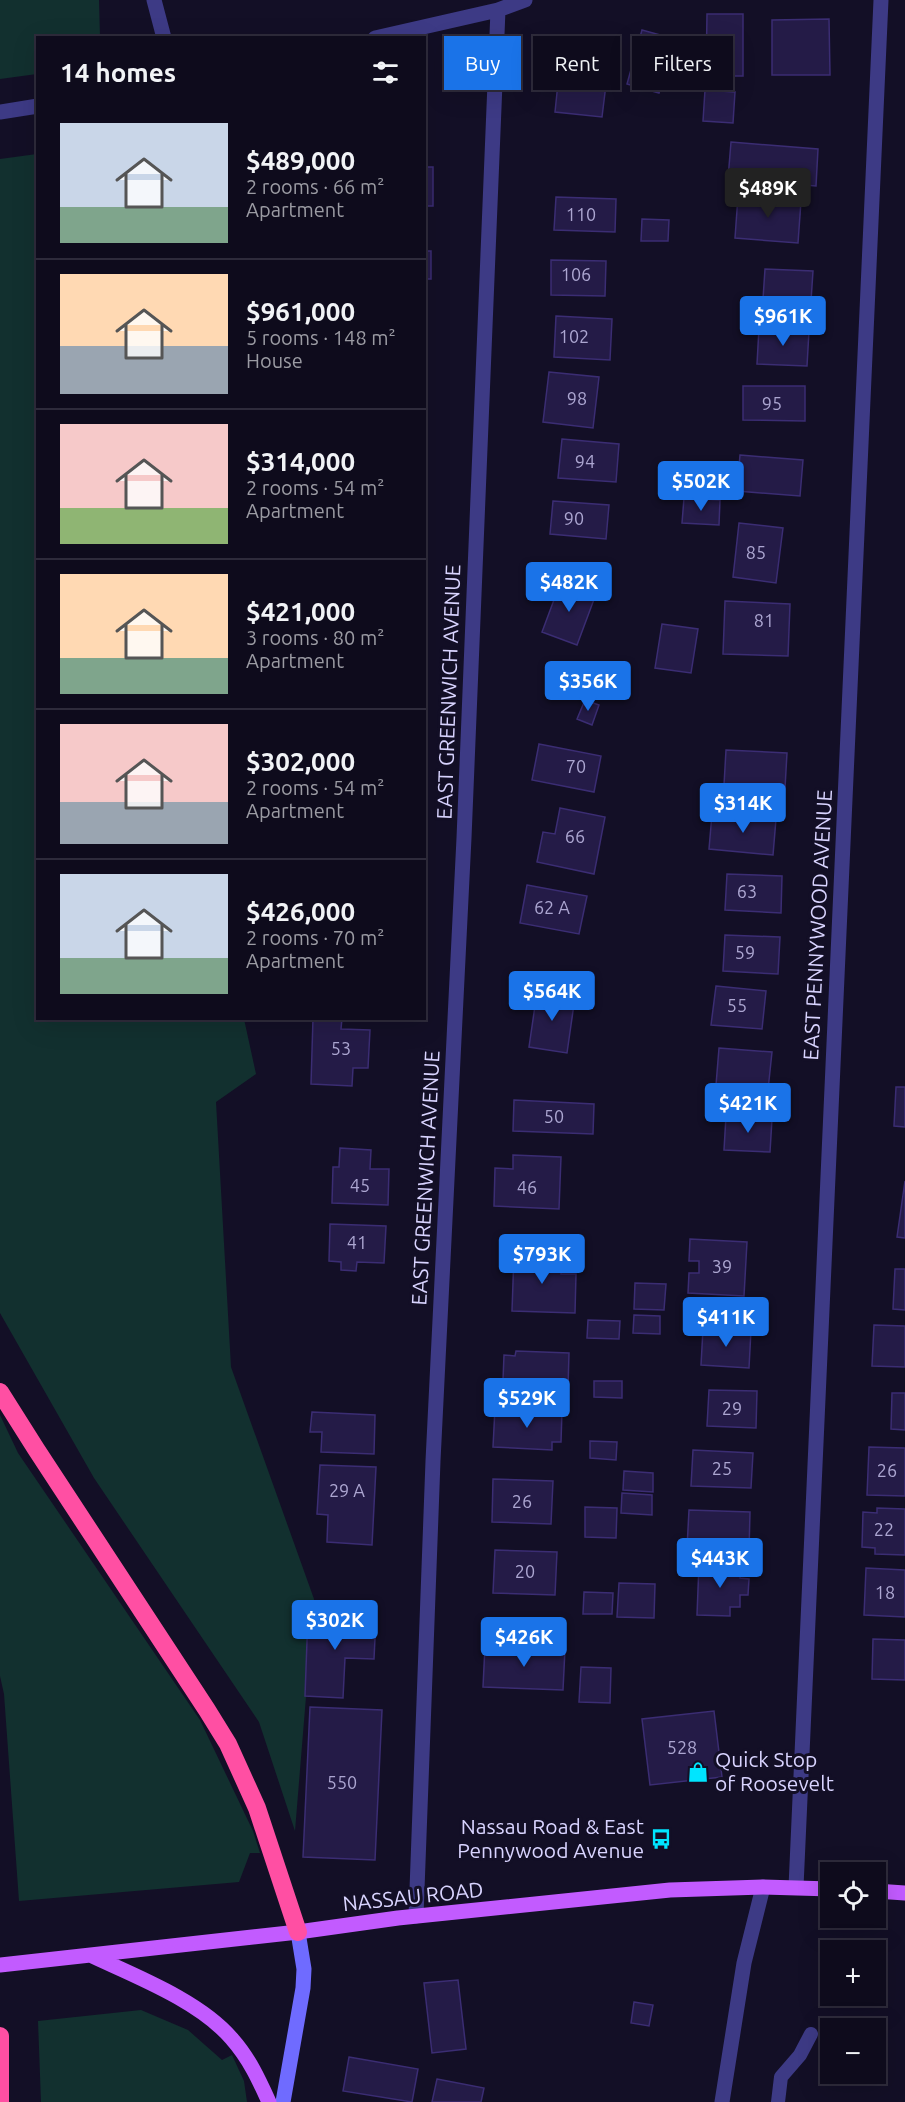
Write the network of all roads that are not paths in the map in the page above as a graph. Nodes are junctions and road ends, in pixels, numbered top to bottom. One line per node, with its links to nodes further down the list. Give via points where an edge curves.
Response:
1 (154, 0): 5 (street)
2 (525, 0): 4 (street)
3 (881, 0): 11 (street, EAST PENNYWOOD AVENUE)
4 (498, 10): 6 (street); 15 (street, EAST GREENWICH AVENUE)
5 (163, 36)
6 (384, 36)
7 (36, 106): 8 (street)
8 (0, 112)
9 (0, 1392): 16 (highway, via 228,1744 257,1808)
10 (763, 1887): 11 (main road, NASSAU ROAD); 15 (main road, NASSAU ROAD, via 670,1890); 24 (street, via 744,1963)
11 (796, 1887): 12 (main road, NASSAU ROAD)
12 (820, 1888)
13 (886, 1892): 14 (main road)
14 (905, 1893)
15 (416, 1916): 16 (main road, NASSAU ROAD)
16 (298, 1932): 17 (main road, NASSAU ROAD); 23 (main road, via 303,1988)
17 (90, 1955): 18 (main road, NASSAU ROAD); 22 (main road, via 160,1988 213,2021 250,2062)
18 (0, 1965)
19 (811, 2034): 25 (lane, via 781,2077)
20 (0, 2036): 21 (highway)
21 (0, 2102)
22 (269, 2102)
23 (283, 2102)
24 (722, 2102)
25 (778, 2102)

